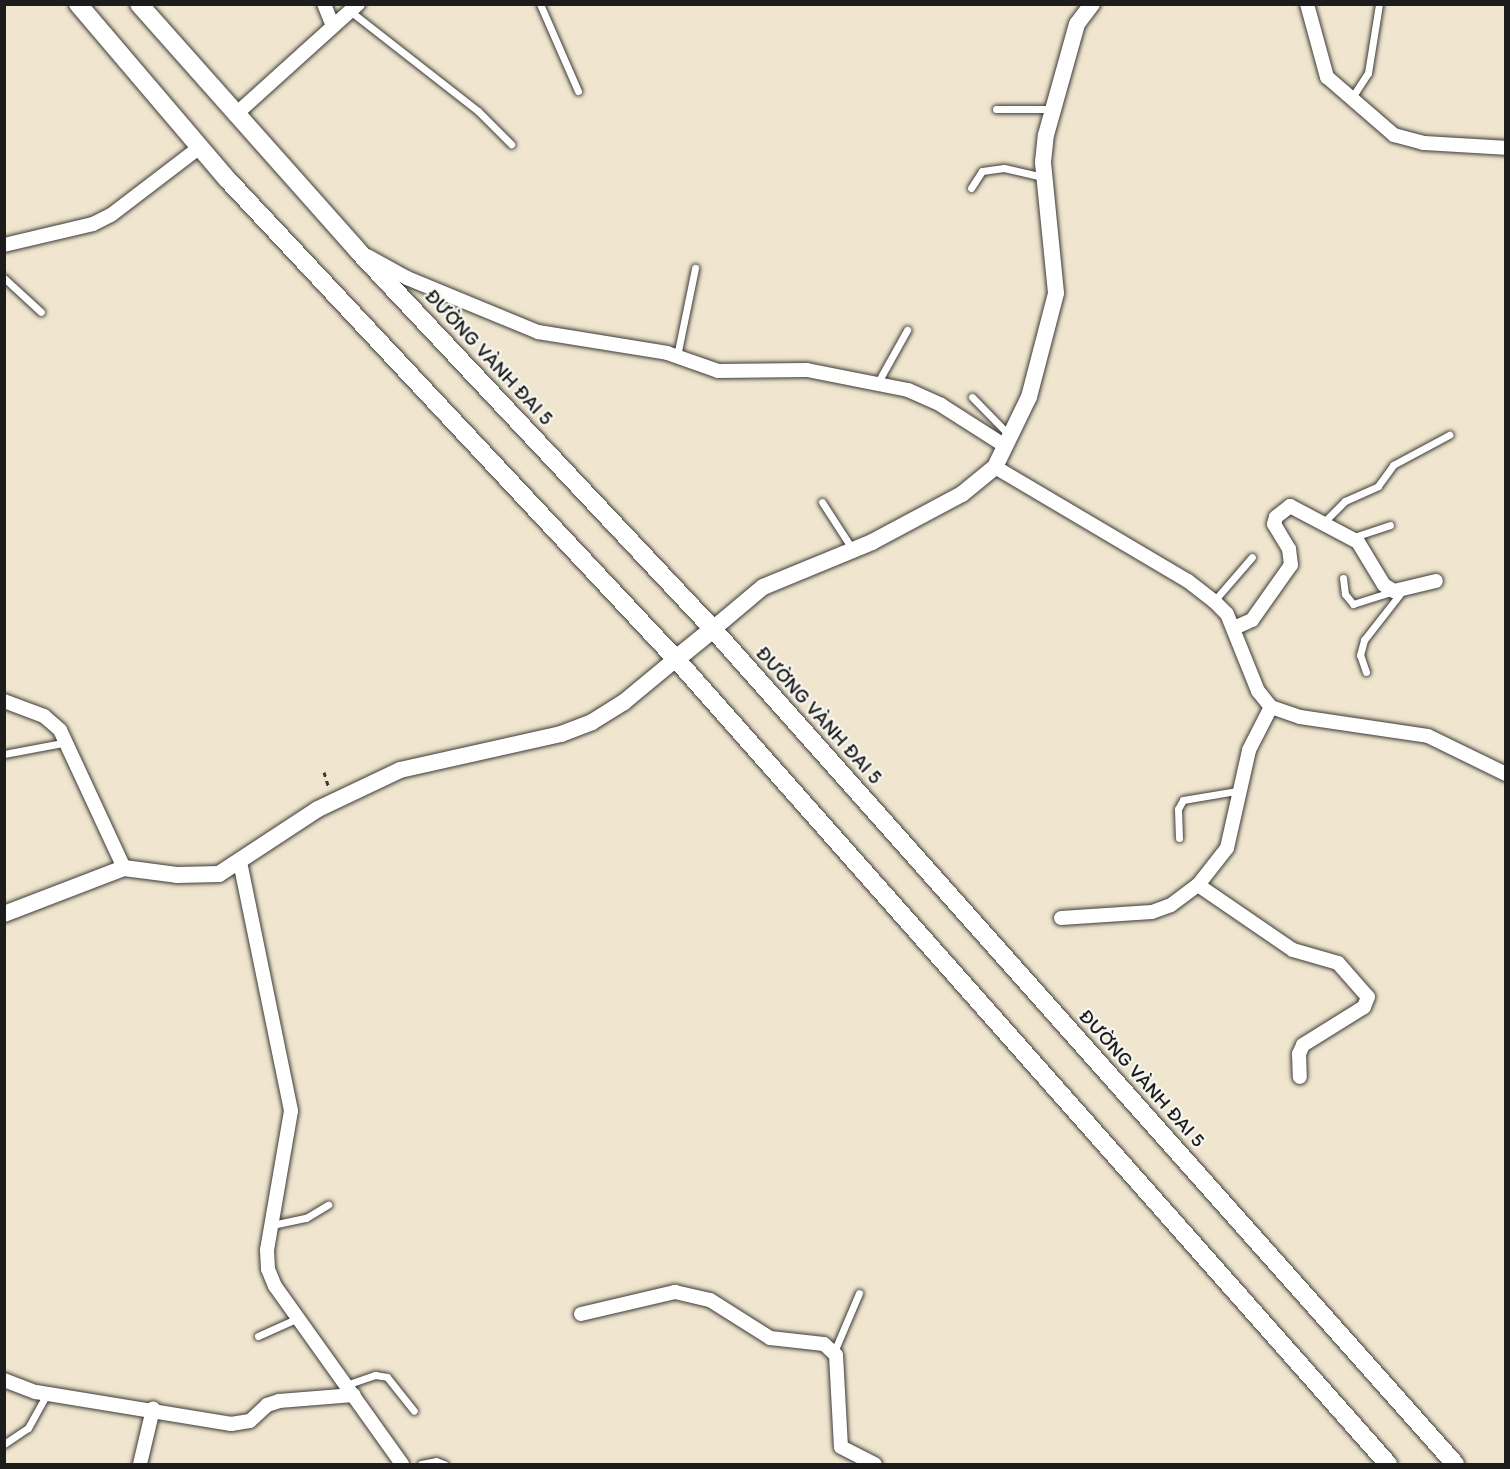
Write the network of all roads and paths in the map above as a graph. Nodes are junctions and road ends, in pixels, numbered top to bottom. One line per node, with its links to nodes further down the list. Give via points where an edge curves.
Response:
1 (78, 4): 16 (main road)
2 (139, 4): 14 (main road, ĐƯỜNG VÀNH ĐAI 5)
3 (324, 4): 9 (street)
4 (540, 4): 10 (lane)
5 (1092, 4): 13 (street, via 1077,24)
6 (1307, 4): 11 (street, via 1327,77)
7 (1378, 4): 11 (lane, via 1368,73)
8 (354, 8): 9 (street); 15 (lane, via 478,111)
9 (333, 26): 14 (street)
10 (578, 91)
11 (1351, 99): 17 (street, via 1394,135 1408,141)
12 (996, 109): 13 (lane)
13 (1052, 109): 18 (street, via 1043,162)
14 (235, 115): 21 (main road, ĐƯỜNG VÀNH ĐAI 5)
15 (511, 144)
16 (200, 147): 20 (street, via 102,220 74,231); 44 (main road)
17 (1506, 148)
18 (1045, 178): 19 (lane, via 1004,168 982,171); 30 (street, via 1056,294 1029,397)
19 (971, 188)
20 (4, 245)
21 (358, 251): 26 (street, via 407,278 538,332); 43 (main road, ĐƯỜNG VÀNH ĐAI 5)
22 (695, 268): 26 (lane)
23 (4, 279): 24 (lane)
24 (41, 312)
25 (907, 330): 27 (lane)
26 (677, 356): 27 (street, via 718,371 801,370)
27 (877, 384): 30 (street, via 925,396)
28 (972, 397): 30 (lane)
29 (1449, 435): 33 (lane, via 1393,465 1378,486 1345,501)
30 (1007, 441): 31 (street)
31 (995, 467): 36 (street, via 962,494); 41 (street, via 1117,537)
32 (822, 502): 36 (lane)
33 (1322, 525): 35 (street); 42 (street, via 1296,507 1284,509 1276,518 1276,532 1289,549 1291,565 1252,620)
34 (1390, 525): 35 (lane)
35 (1351, 538): 40 (street, via 1365,549 1384,585)
36 (854, 550): 43 (street, via 763,587)
37 (1252, 557): 41 (lane)
38 (1343, 578): 40 (lane, via 1345,594 1353,604)
39 (1436, 581): 40 (street)
40 (1399, 590): 45 (lane, via 1364,640 1360,655)
41 (1214, 601): 42 (street)
42 (1234, 628): 47 (street, via 1258,691)
43 (713, 629): 44 (main road); 78 (main road, ĐƯỜNG VÀNH ĐAI 5)
44 (676, 659): 53 (street, via 624,702 592,722 561,735 400,770 318,809 266,840); 77 (main road)
45 (1366, 672)
46 (4, 701): 48 (street, via 44,716)
47 (1271, 707): 50 (street, via 1300,717 1428,736); 51 (street, via 1249,750)
48 (68, 742): 49 (lane); 54 (street)
49 (4, 754)
50 (1506, 774)
51 (1237, 791): 52 (lane, via 1183,800 1178,809); 55 (street, via 1229,843)
52 (1179, 838)
53 (240, 862): 54 (street, via 219,874 177,875); 60 (street, via 291,1111)
54 (124, 868): 56 (street)
55 (1198, 885): 57 (street, via 1171,905 1152,912); 58 (street, via 1293,950 1338,963 1368,997 1364,1007 1303,1045 1299,1054)
56 (4, 914)
57 (1061, 918)
58 (1300, 1077)
59 (328, 1205): 60 (lane, via 306,1218)
60 (272, 1225): 63 (street, via 268,1269)
61 (859, 1293): 65 (lane)
62 (581, 1314): 65 (street, via 675,1292 710,1300 770,1338 824,1344)
63 (298, 1318): 64 (lane); 67 (street)
64 (258, 1336)
65 (834, 1352): 76 (street, via 837,1438 848,1453)
66 (4, 1380): 68 (street)
67 (350, 1390): 69 (street, via 279,1401 240,1425); 70 (lane, via 375,1375 387,1377); 73 (street)
68 (47, 1394): 69 (street); 71 (lane, via 28,1428)
69 (153, 1409): 72 (street)
70 (414, 1411)
71 (4, 1444)
72 (140, 1464)
73 (402, 1464)
74 (421, 1464): 75 (lane)
75 (444, 1464)
76 (875, 1464)
77 (1388, 1464)
78 (1455, 1464)

